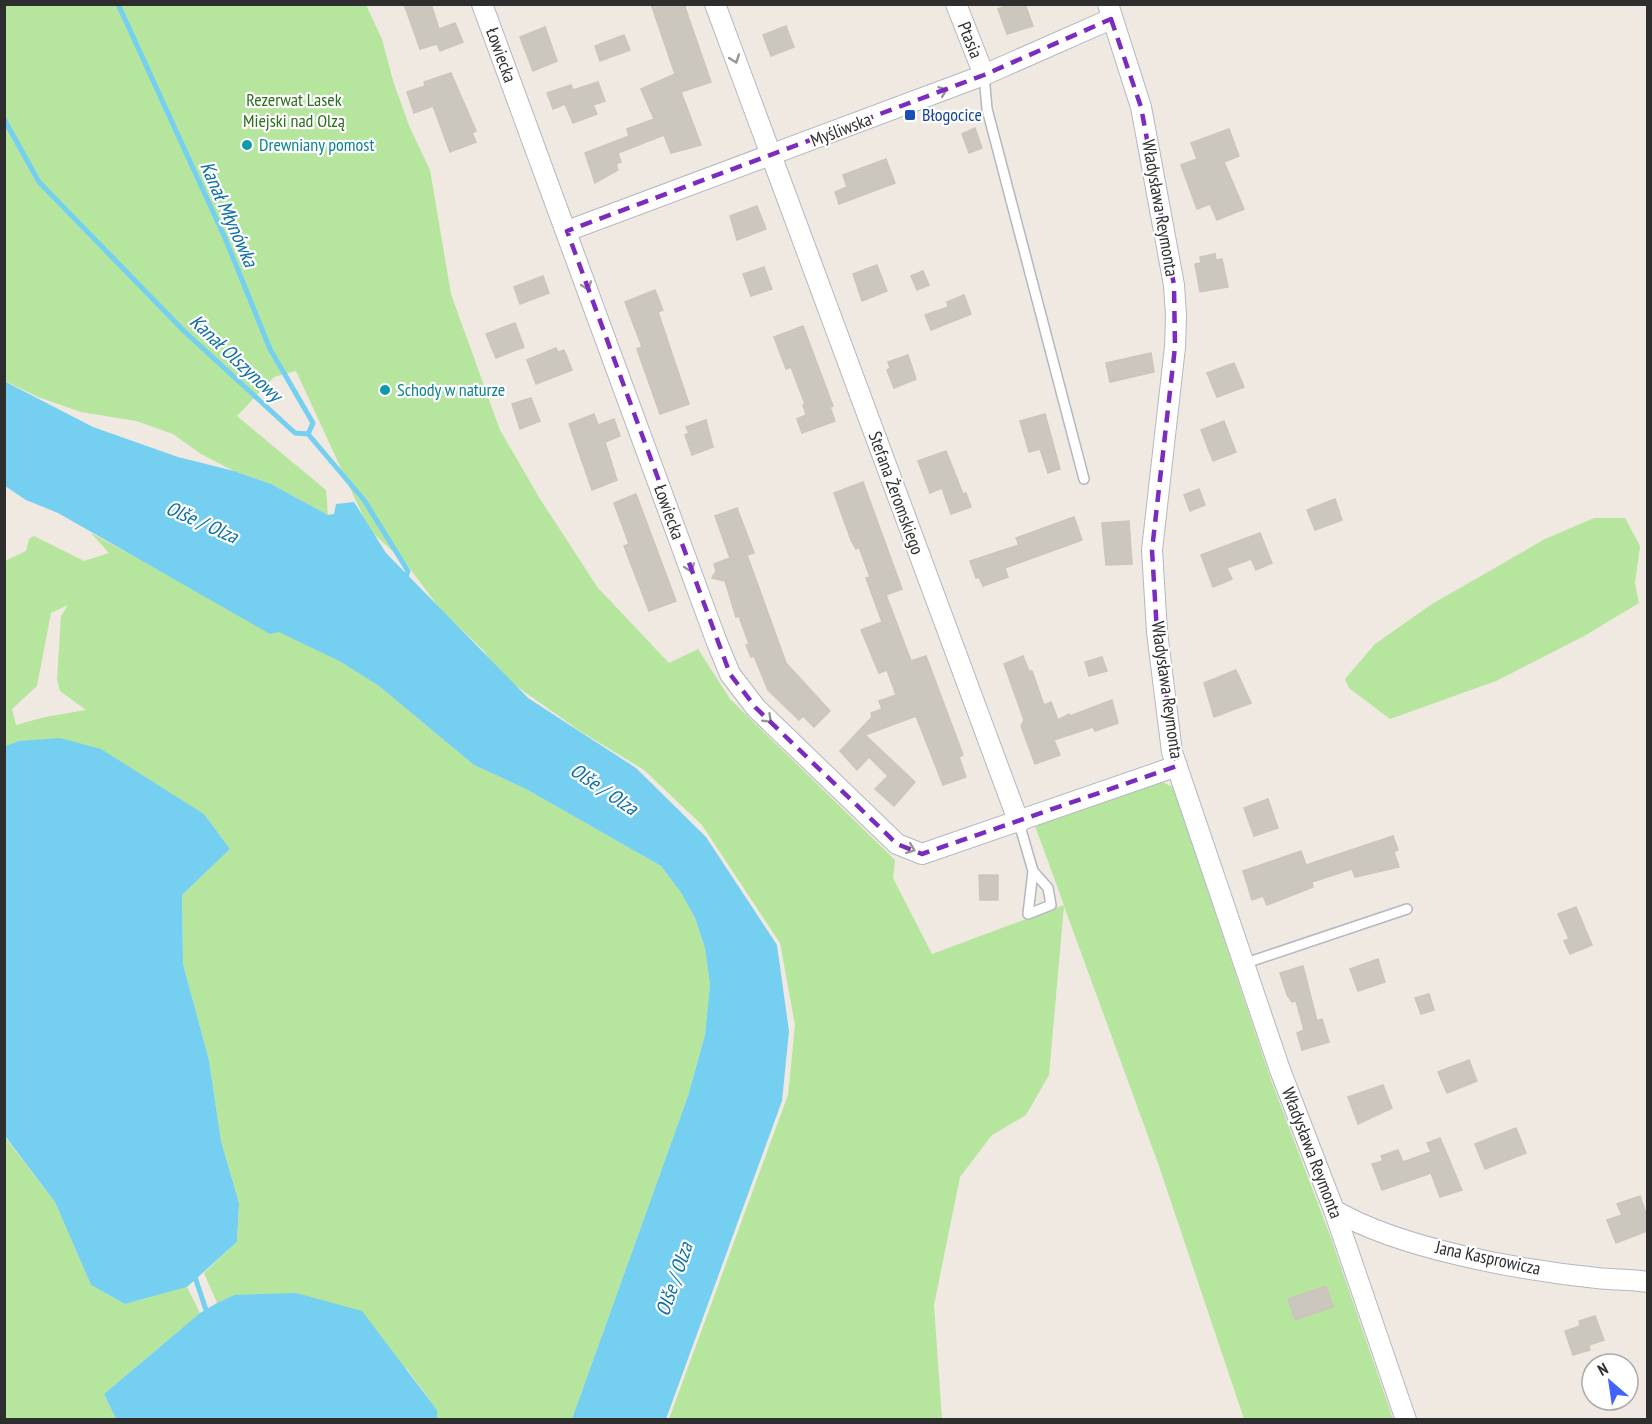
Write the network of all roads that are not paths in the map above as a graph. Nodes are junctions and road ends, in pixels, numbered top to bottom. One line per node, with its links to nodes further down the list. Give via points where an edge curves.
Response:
1 (482, 4): 7 (street, Łowiecka)
2 (715, 4): 6 (street, Stefana Żeromskiego, one-way to 6)
3 (956, 4): 5 (street, Ptasia)
4 (1109, 12): 5 (street, Myśliwska); 9 (street, Władysława Reymonta, via 1142,108 1174,285 1174,347 1152,550 1157,632)
5 (984, 75): 6 (street, Myśliwska, one-way to 5); 8 (lane, via 987,110)
6 (771, 157): 7 (street, Myśliwska); 10 (street, Stefana Żeromskiego)
7 (567, 231): 10 (street, Łowiecka, one-way to 10, via 716,640 740,689 897,844 922,854)
8 (1084, 478)
9 (1177, 766): 10 (street); 13 (street, Władysława Reymonta)
10 (1018, 823): 11 (lane)
11 (1033, 871)
12 (1407, 909): 13 (lane)
13 (1243, 964): 14 (street, Władysława Reymonta)
14 (1334, 1210): 15 (street, Jana Kasprowicza, via 1420,1244 1513,1266); 16 (street, Władysława Reymonta)
15 (1647, 1282)
16 (1406, 1419)

